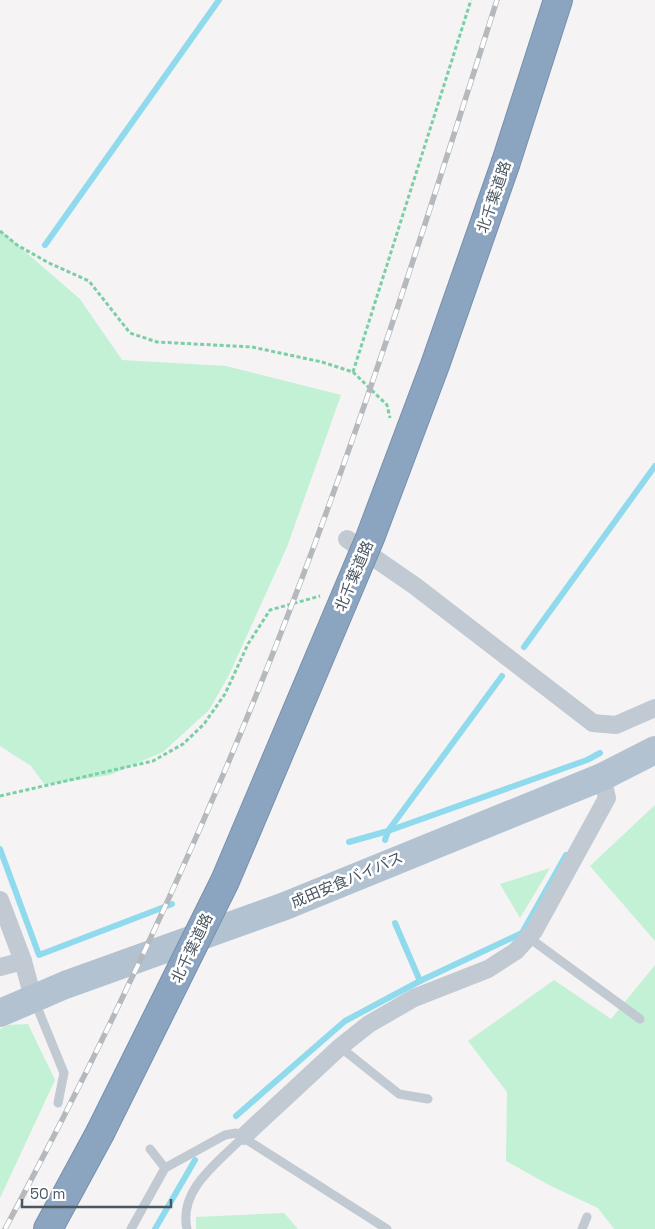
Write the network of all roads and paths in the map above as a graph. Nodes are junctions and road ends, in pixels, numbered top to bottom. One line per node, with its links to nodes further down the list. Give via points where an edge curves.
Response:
1 (471, 0): 6 (path)
2 (543, 0): 4 (highway)
3 (558, 0): 4 (highway, 北千葉道路)
4 (506, 162): 25 (highway, 北千葉道路, bridge, via 435,366 370,538 225,881)
5 (0, 231): 6 (path, via 48,263 89,281 130,333 157,342 252,346)
6 (353, 372): 7 (path, via 387,405)
7 (391, 422)
8 (347, 539): 10 (street, via 415,586 593,723 616,726)
9 (322, 594): 13 (path, via 270,610 248,644 225,694 204,724 184,744 154,761)
10 (655, 708)
11 (655, 750): 12 (main road, 成田安食バイパス)
12 (602, 777): 15 (street, via 607,798); 18 (main road, 成田安食バイパス, via 285,906)
13 (0, 796)
14 (0, 900): 16 (street)
15 (528, 937): 21 (lane); 22 (street, via 516,952 488,970 386,1012)
16 (23, 961): 17 (street); 18 (street)
17 (0, 967)
18 (33, 998): 19 (main road, 成田安食バイパス); 20 (main road, 成田安食バイパス); 24 (lane, via 64,1073)
19 (0, 1008)
20 (0, 1013)
21 (640, 1019)
22 (340, 1047): 23 (lane, via 398,1094); 26 (street)
23 (428, 1099)
24 (58, 1103)
25 (100, 1133): 30 (highway, 北千葉道路); 31 (highway, 北千葉道路)
26 (244, 1136): 28 (lane, via 236,1133 225,1135); 33 (lane, via 193,1188 185,1209); 34 (lane)
27 (150, 1149): 28 (lane)
28 (165, 1168): 32 (lane)
29 (587, 1217): 35 (lane)
30 (48, 1229)
31 (59, 1229)
32 (131, 1229)
33 (187, 1229)
34 (387, 1229)
35 (582, 1229)

